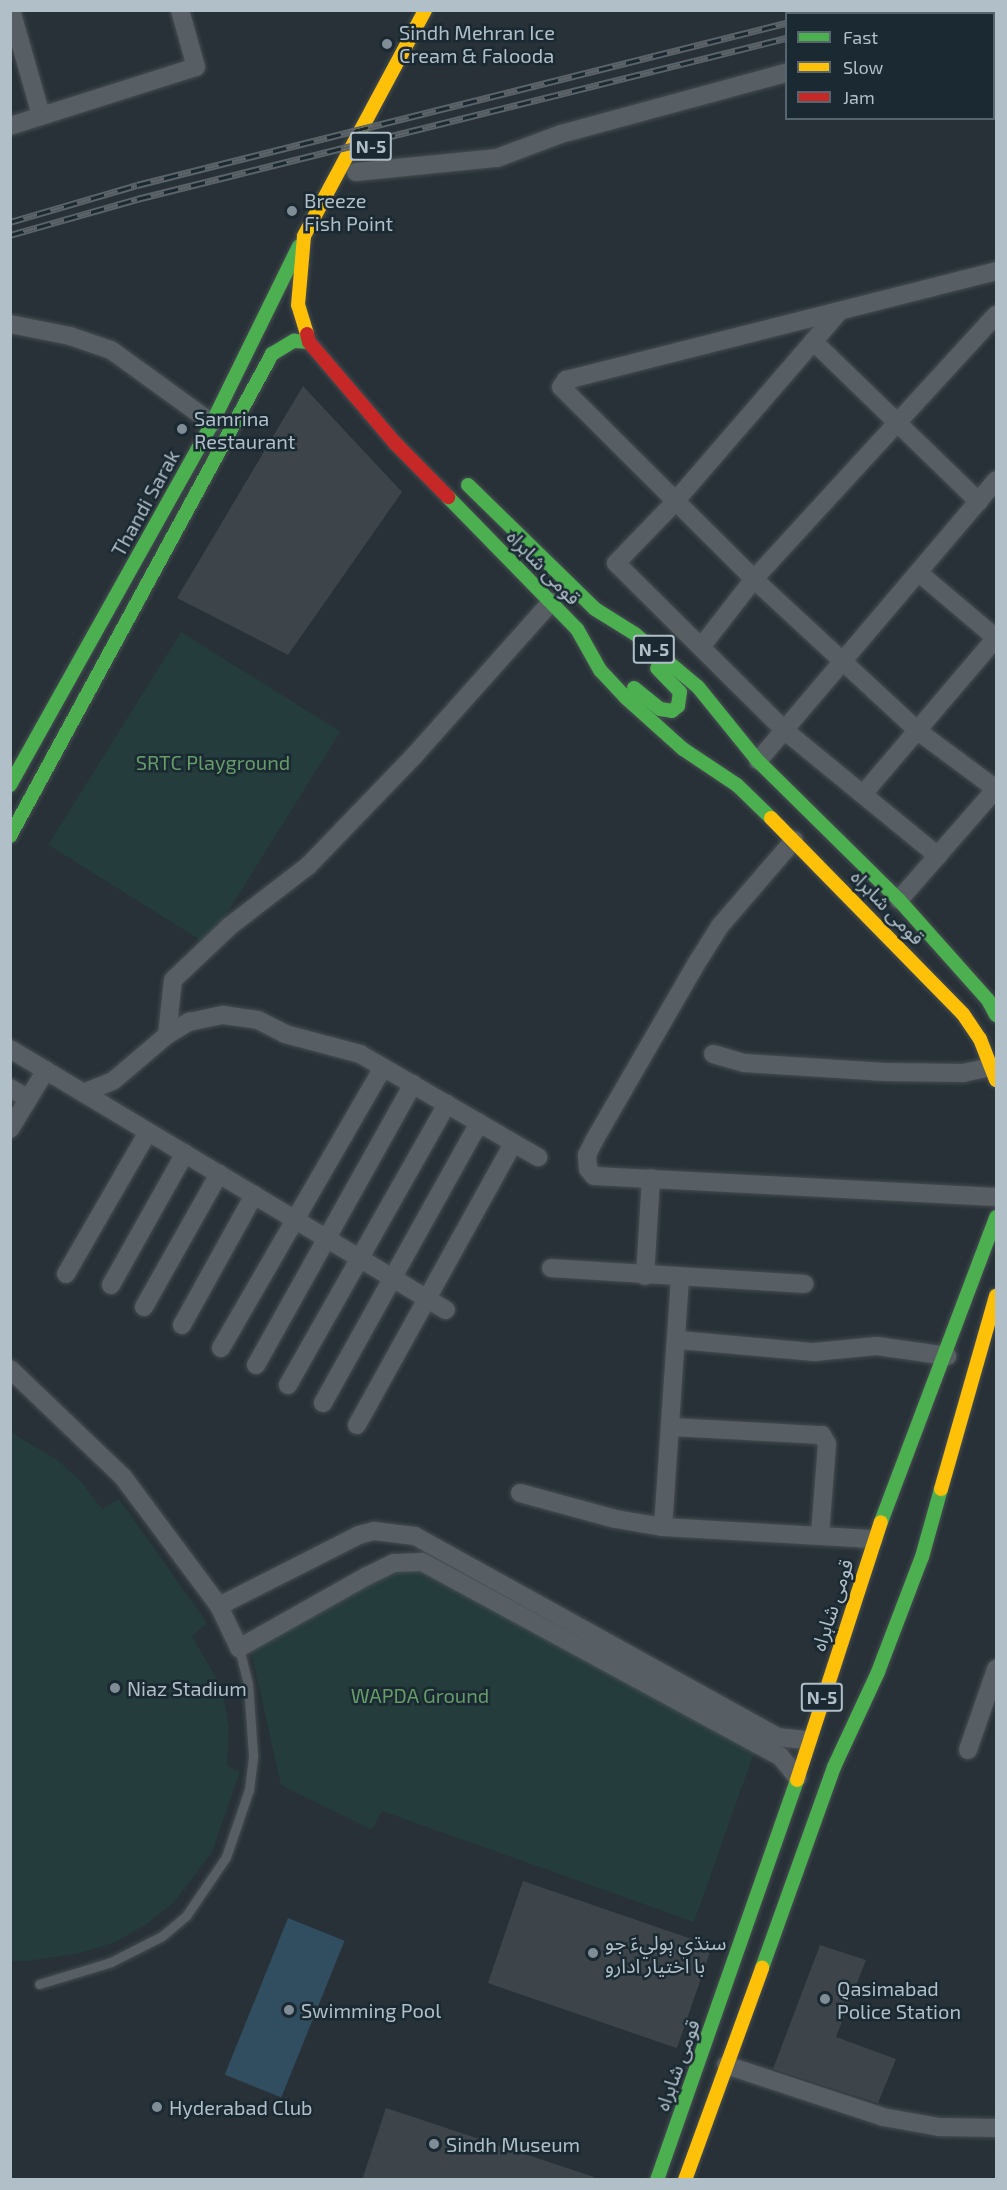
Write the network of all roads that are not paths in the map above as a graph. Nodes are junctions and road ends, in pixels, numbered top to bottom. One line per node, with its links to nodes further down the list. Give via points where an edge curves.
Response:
1 (11, 10): 5 (street)
2 (180, 10): 5 (street, via 196,67)
3 (425, 10): 9 (main road, قومی شاہراہ / N-5)
4 (785, 73): 8 (street, via 561,134 497,158)
5 (41, 115): 6 (street)
6 (10, 126)
7 (368, 152): 8 (main road, N-5)
8 (354, 177)
9 (304, 236): 17 (main road, قومی شاہراہ / N-5, via 298,305); 18 (main road, Thandi Sarak)
10 (996, 271): 13 (street)
11 (316, 275): 12 (main road)
12 (315, 302)
13 (837, 314): 16 (street); 22 (street, via 566,380 561,387)
14 (996, 315): 19 (street)
15 (10, 324): 18 (street, via 70,336 111,350)
16 (813, 341): 19 (street); 22 (street)
17 (309, 342): 26 (main road, قومی شاہراہ / N-5, via 395,443); 38 (main road, Thandi Sarak, via 294,341 272,354)
18 (212, 423): 35 (main road, Thandi Sarak)
19 (897, 425): 23 (street); 25 (street)
20 (460, 478): 27 (main road, قومی شاہراہ / N-5)
21 (996, 480): 23 (street)
22 (675, 502): 25 (street); 30 (street, via 616,563)
23 (979, 502): 24 (street)
24 (919, 573): 29 (street); 31 (street)
25 (754, 579): 30 (street); 31 (street)
26 (551, 602): 28 (main road, قومی شاہراہ / N-5); 43 (street, via 413,757 308,866 230,926 173,981)
27 (595, 609): 28 (main road, via 671,681 680,692 678,706 672,711 650,703); 34 (main road, قومی شاہراہ / N-5, via 635,634 698,687)
28 (577, 629): 39 (main road, قومی شاہراہ / N-5, via 600,670 651,724 737,785)
29 (996, 638): 33 (street)
30 (701, 647): 32 (street)
31 (842, 660): 32 (street); 33 (street)
32 (784, 730): 34 (street); 37 (street)
33 (918, 731): 36 (street); 37 (street)
34 (758, 761): 41 (main road, قومی شاہراہ / N-5)
35 (10, 785)
36 (996, 789): 40 (street)
37 (864, 794): 40 (street)
38 (10, 836)
39 (794, 840): 44 (main road, قومی شاہراہ / N-5); 62 (street, via 704,951 588,1155 588,1169 594,1176)
40 (938, 856): 41 (street)
41 (899, 900): 42 (main road, قومی شاہراہ / N-5)
42 (994, 1003)
43 (167, 1035): 47 (street, via 189,1022 224,1015 258,1020 285,1034 360,1054); 52 (street, via 113,1081)
44 (991, 1047): 49 (main road, قومی شاہراہ / N-5)
45 (10, 1049): 48 (street)
46 (713, 1054): 49 (street, via 744,1063 885,1072)
47 (382, 1066): 50 (street); 66 (street)
48 (46, 1070): 52 (street); 53 (street)
49 (994, 1073)
50 (413, 1084): 54 (street); 67 (street)
51 (10, 1088): 53 (street)
52 (83, 1093): 57 (street)
53 (28, 1099): 56 (street)
54 (447, 1104): 55 (street); 68 (street)
55 (479, 1123): 58 (street); 73 (street)
56 (10, 1129)
57 (148, 1132): 59 (street); 70 (street)
58 (513, 1143): 60 (street); 77 (street)
59 (185, 1153): 61 (street); 75 (street)
60 (538, 1157)
61 (219, 1174): 63 (street); 78 (street)
62 (651, 1178): 64 (street); 71 (street)
63 (254, 1195): 66 (street); 80 (street)
64 (996, 1197)
65 (996, 1217): 84 (main road, قومی شاہراہ / N-5)
66 (296, 1220): 67 (street); 83 (street)
67 (326, 1238): 68 (street); 85 (street)
68 (361, 1259): 73 (street); 87 (street)
69 (551, 1268): 71 (street)
70 (66, 1274)
71 (645, 1276): 72 (street)
72 (680, 1278): 74 (street); 82 (street)
73 (394, 1279): 77 (street); 88 (street)
74 (804, 1284)
75 (111, 1286)
76 (996, 1296): 81 (main road, N-5)
77 (428, 1299): 79 (street); 89 (street)
78 (144, 1307)
79 (446, 1310)
80 (182, 1325)
81 (992, 1331): 91 (main road, N-5)
82 (679, 1340): 84 (street, via 814,1352 877,1346); 90 (street)
83 (221, 1348)
84 (946, 1356): 93 (main road, قومی شاہراہ / N-5)
85 (256, 1365)
86 (10, 1369): 101 (street, via 123,1477)
87 (288, 1385)
88 (323, 1403)
89 (357, 1425)
90 (672, 1427): 94 (street); 95 (street, via 822,1435 827,1444)
91 (956, 1441): 97 (main road); 105 (main road, N-5, via 922,1557)
92 (520, 1493): 94 (street, via 616,1519)
93 (882, 1520): 96 (main road, قومی شاہراہ / N-5); 98 (main road, via 881,1544)
94 (663, 1527): 95 (street)
95 (820, 1534): 96 (street)
96 (874, 1539): 100 (main road, قومی شاہراہ / N-5)
97 (911, 1542)
98 (887, 1553)
99 (874, 1583): 100 (main road)
100 (857, 1591): 106 (main road, قومی شاہراہ / N-5)
101 (219, 1606): 103 (street); 106 (street, via 359,1535 374,1531 415,1536 777,1737)
102 (888, 1606): 105 (main road)
103 (240, 1648): 108 (street, via 394,1563 422,1562 780,1756); 109 (lane, via 248,1684 253,1755 240,1825 220,1868 186,1916 162,1936 111,1962)
104 (996, 1669): 107 (street)
105 (870, 1690): 110 (main road, N-5, via 834,1767)
106 (808, 1740): 108 (main road, قومی شاہراہ / N-5)
107 (968, 1750)
108 (798, 1778): 112 (main road, قومی شاہراہ / N-5)
109 (39, 1984)
110 (726, 2065): 111 (street, via 883,2117 939,2127); 113 (main road, N-5)
111 (996, 2128)
112 (657, 2180)
113 (685, 2180)

